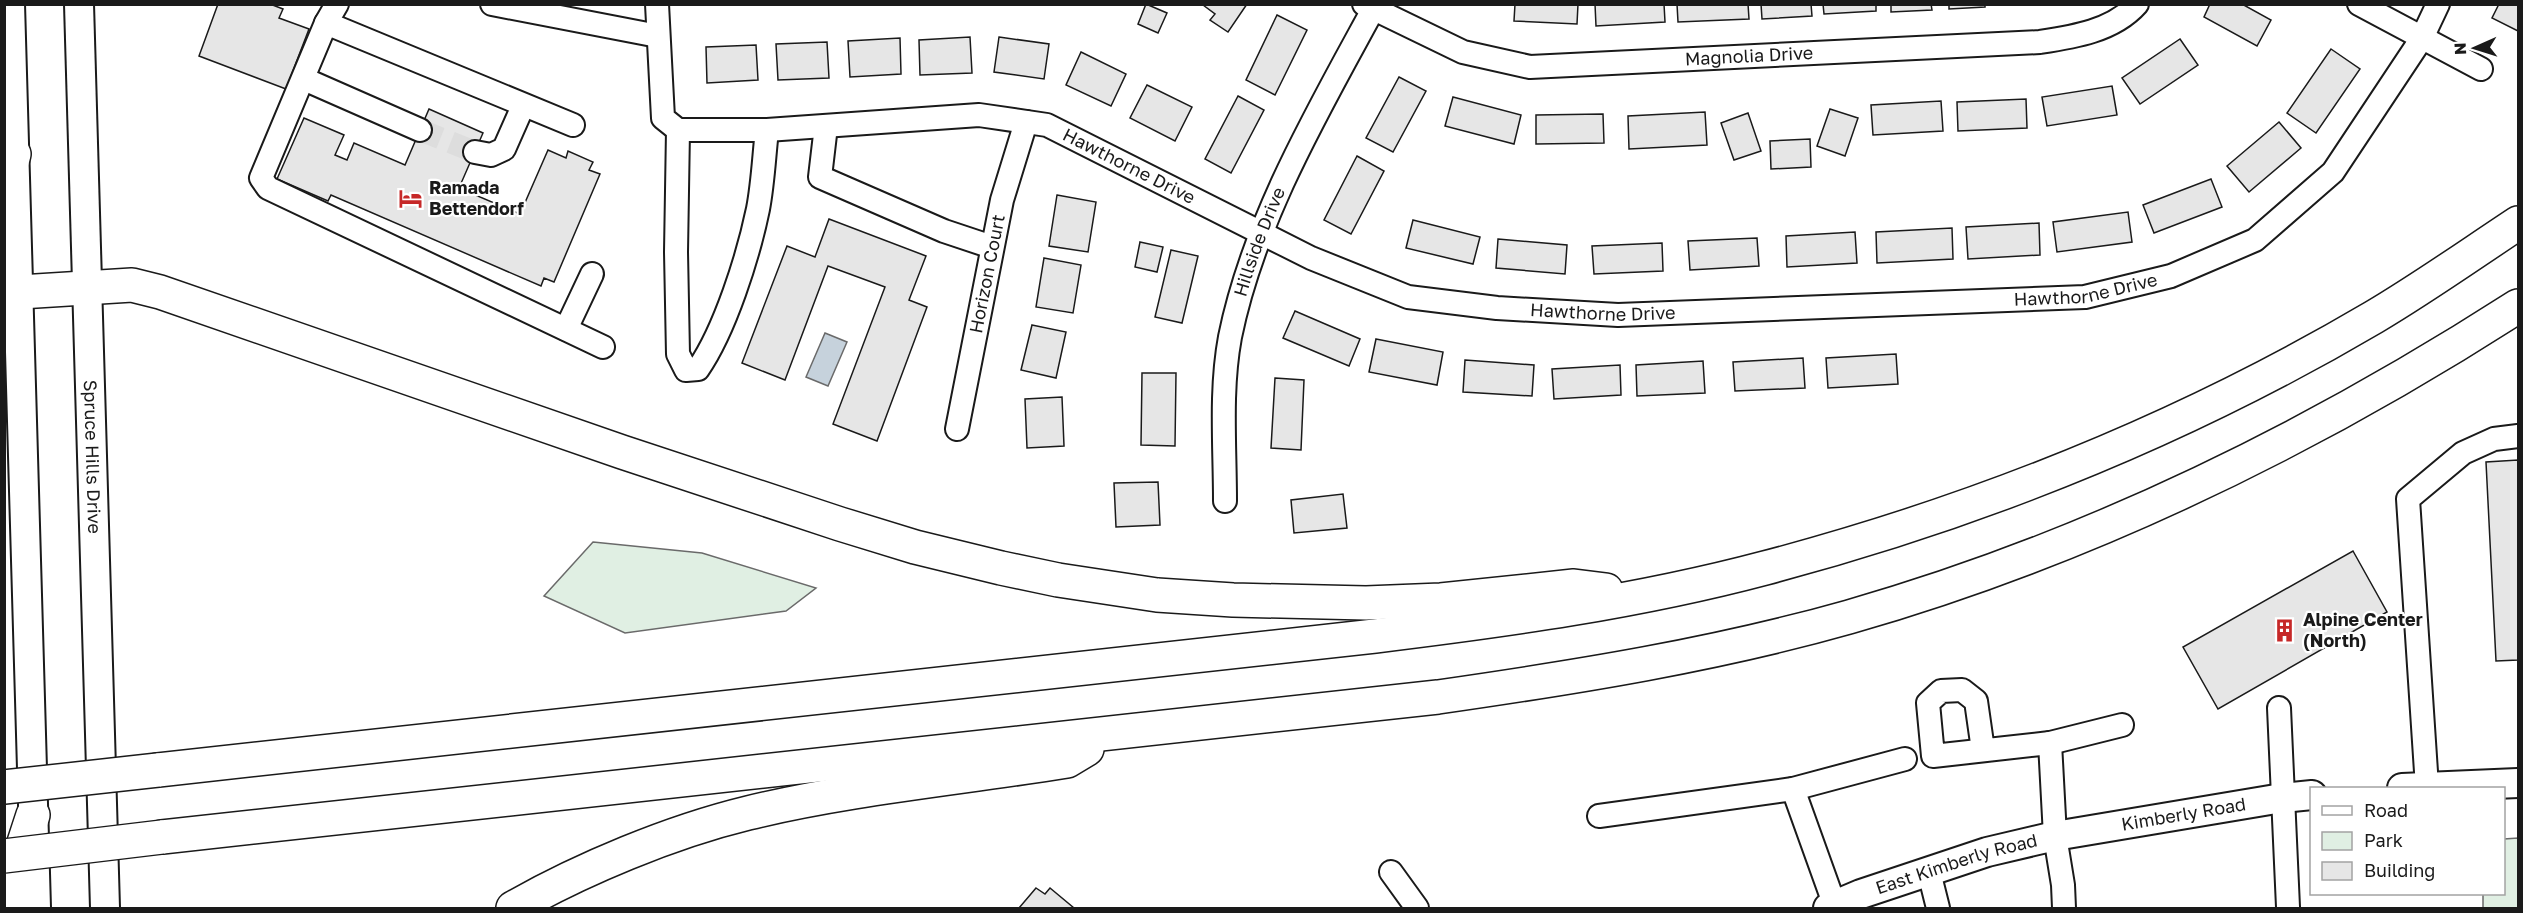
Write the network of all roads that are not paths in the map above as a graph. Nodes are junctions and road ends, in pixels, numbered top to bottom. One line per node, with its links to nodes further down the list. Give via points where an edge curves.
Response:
1 (10, 4): 22 (main road)
2 (79, 4): 28 (main road, Spruce Hills Drive)
3 (492, 4): 10 (street)
4 (657, 4): 10 (street)
5 (2137, 4): 8 (street, Magnolia Drive, via 2129,13 2086,34 2040,42 1530,67 1463,52)
6 (2359, 4): 11 (street)
7 (2438, 4): 11 (street, Hawthorne Drive)
8 (1371, 6): 25 (street, Hillside Drive)
9 (331, 14): 13 (street); 14 (street)
10 (658, 36): 19 (street, via 663,118)
11 (2422, 38): 12 (street); 25 (street, Hawthorne Drive, via 2333,172 2255,240 2171,276 2085,297 1618,315 1497,308 1408,297 1311,258)
12 (2481, 69)
13 (304, 79): 18 (street); 31 (street, via 261,178 268,188)
14 (523, 106): 16 (street); 21 (street, via 504,148 491,155)
15 (1026, 122): 17 (street, Hawthorne Drive, via 979,116); 25 (street, Hawthorne Drive, via 1047,125); 26 (street, Horizon Court)
16 (573, 125)
17 (826, 126): 20 (street, Hawthorne Drive); 26 (street, via 820,177 944,231)
18 (420, 130)
19 (678, 130): 20 (street, Hawthorne Drive); 20 (street, via 678,354 686,370 698,369 710,352 737,282 758,209)
20 (767, 130)
21 (475, 152)
22 (14, 153): 23 (highway); 29 (main road)
23 (4, 192)
24 (2518, 223): 36 (highway, via 2374,317 2149,434 2010,490 1862,540 1764,569)
25 (1260, 232): 35 (street, Hillside Drive, via 1230,337 1225,377)
26 (992, 247): 33 (street, Horizon Court)
27 (592, 274): 31 (street)
28 (86, 289): 29 (highway); 36 (highway, via 132,285 160,292 840,524 915,547 1058,580 1157,595 1305,603 1442,600 1574,586); 62 (main road, Spruce Hills Drive)
29 (11, 293): 50 (main road)
30 (2518, 306): 39 (highway, via 2386,387 2264,453 2154,506 1961,581 1850,616 1703,653 1559,680)
31 (566, 329): 32 (street)
32 (603, 347)
33 (957, 429)
34 (2518, 436): 45 (street, via 2494,439 2463,453 2408,499)
35 (1226, 501)
36 (1643, 594): 44 (highway, bridge, via 1547,614 1376,636)
37 (2279, 708): 49 (street)
38 (2122, 724): 40 (street)
39 (1113, 733): 53 (highway, bridge); 63 (highway, via 1067,761 745,813 622,855)
40 (2050, 743): 41 (street); 52 (street)
41 (1983, 750)
42 (1905, 759): 47 (street)
43 (2518, 783): 46 (main road)
44 (4, 787)
45 (2414, 787)
46 (2435, 787)
47 (1793, 789): 51 (street); 58 (street)
48 (2310, 795): 49 (main road, Kimberly Road)
49 (2282, 798): 52 (main road, Kimberly Road); 59 (street)
50 (33, 815): 60 (highway, via 16,867); 61 (main road)
51 (1599, 816)
52 (2055, 836): 57 (main road, East Kimberly Road, via 1987,852); 66 (street)
53 (46, 851): 54 (highway, bridge); 55 (highway, bridge)
54 (4, 856)
55 (4, 865)
56 (1390, 872): 64 (street)
57 (1929, 872): 58 (main road, East Kimberly Road); 65 (street)
58 (1831, 907)
59 (2288, 907)
60 (14, 909)
61 (36, 909)
62 (105, 909)
63 (513, 909)
64 (1417, 909)
65 (1938, 909)
66 (2064, 909)

